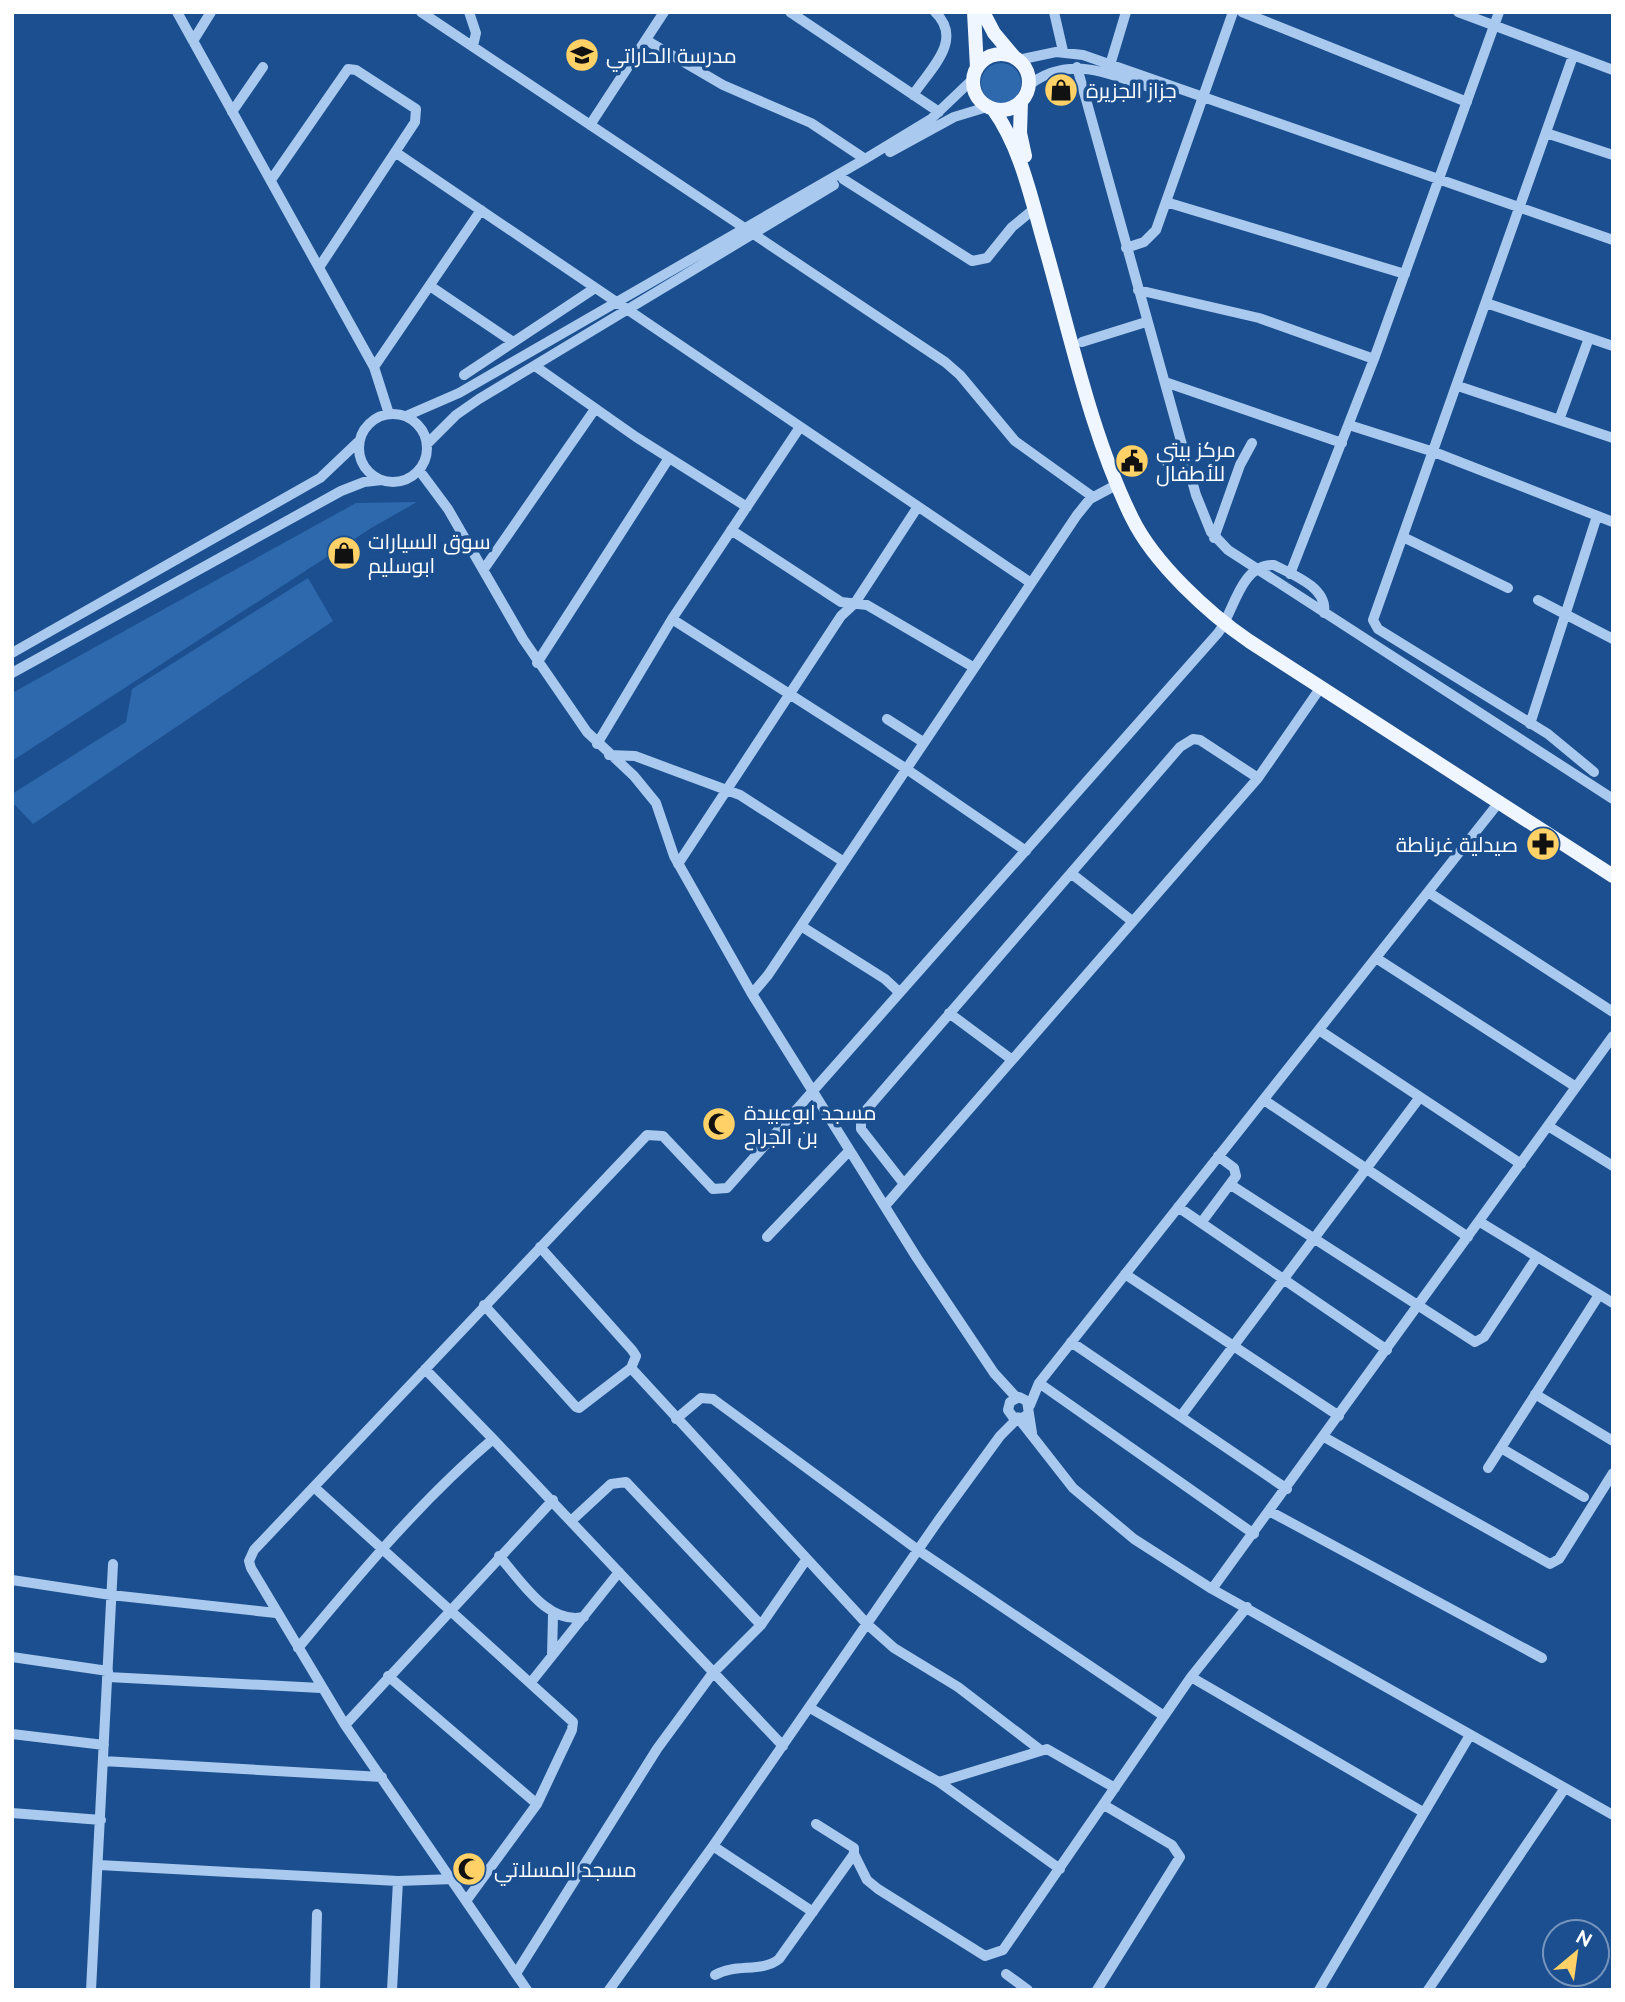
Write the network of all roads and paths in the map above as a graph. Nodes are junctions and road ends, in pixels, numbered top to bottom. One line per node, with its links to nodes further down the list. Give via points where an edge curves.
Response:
1 (177, 12): 18 (street)
2 (211, 12): 18 (street)
3 (421, 12): 19 (street)
4 (470, 12): 19 (street, via 476,33)
5 (664, 12): 17 (street)
6 (789, 12): 29 (street)
7 (935, 12): 29 (street, via 946,24 947,43)
8 (974, 12): 27 (main road)
9 (983, 12): 22 (main road)
10 (1054, 12): 20 (street)
11 (1126, 12): 23 (street)
12 (1233, 12): 30 (street)
13 (1242, 12): 32 (street)
14 (1458, 12): 16 (street)
15 (1499, 12): 16 (street)
16 (1493, 27): 21 (street); 32 (street)
17 (646, 40): 36 (street); 40 (street, via 723,85 811,123)
18 (193, 41): 34 (street)
19 (473, 46): 36 (street)
20 (1063, 51): 22 (street); 23 (street)
21 (1573, 56): 26 (street); 37 (street)
22 (1017, 60): 27 (main road, via 994,55); 28 (main road)
23 (1110, 65): 30 (street)
24 (263, 67): 34 (street)
25 (1077, 67): 28 (street, via 1049,73); 30 (street); 51 (street)
26 (1613, 69)
27 (975, 73): 33 (main road, via 977,98); 35 (street)
28 (1029, 85): 31 (main road)
29 (913, 95): 35 (street)
30 (1201, 101): 43 (street); 44 (street)
31 (1021, 102): 33 (main road, via 1005,110); 63 (main road, via 1022,145)
32 (1467, 102): 43 (street)
33 (990, 108): 42 (street, via 943,122); 45 (main road, via 1014,146)
34 (232, 112): 41 (street)
35 (939, 112): 40 (street)
36 (590, 125): 48 (street)
37 (1546, 132): 39 (street); 46 (street)
38 (395, 152): 41 (street, via 417,118 416,109 348,69); 47 (street); 52 (street)
39 (1613, 155)
40 (865, 159): 48 (street)
41 (271, 180): 52 (street)
42 (843, 180): 45 (street, via 972,261 987,258); 48 (street)
43 (1438, 183): 46 (street); 53 (street)
44 (1166, 202): 51 (street, via 1153,235); 53 (street)
45 (1034, 209): 86 (main road)
46 (1517, 210): 49 (street); 50 (street); 58 (street)
47 (481, 211): 54 (street); 55 (street)
48 (750, 231): 57 (street); 59 (street); 87 (street, via 945,362 1015,441)
49 (1613, 240)
50 (1613, 246)
51 (1126, 248): 56 (street)
52 (320, 266): 67 (street)
53 (1405, 274): 65 (street)
54 (430, 286): 62 (street); 67 (street)
55 (595, 288): 57 (street); 62 (street)
56 (1138, 290): 60 (street); 65 (street, via 1259,318)
57 (617, 303): 59 (street); 73 (street, via 459,394)
58 (1486, 303): 61 (street); 70 (street)
59 (628, 310): 66 (street); 76 (street)
60 (1146, 322): 63 (street); 69 (street)
61 (1589, 338): 64 (street); 74 (street)
62 (513, 342): 68 (street)
63 (1082, 342): 93 (main road)
64 (1613, 346)
65 (1374, 359): 75 (street)
66 (535, 366): 71 (street); 81 (street, via 465,408)
67 (374, 368): 72 (street)
68 (464, 374)
69 (1165, 382): 80 (street); 95 (street, via 1199,503)
70 (1458, 386): 74 (street); 82 (street)
71 (595, 410): 83 (street); 96 (street)
72 (389, 414): 73 (street); 78 (street, via 368,425)
73 (406, 416): 81 (street, via 422,430)
74 (1559, 420): 77 (street)
75 (1349, 425): 80 (street); 82 (street)
76 (800, 427): 88 (street); 89 (street)
77 (1613, 438)
78 (360, 440): 85 (street, via 361,459); 108 (street, via 320,478)
79 (1252, 443): 95 (street)
80 (1342, 443): 98 (street)
81 (427, 444): 84 (street)
82 (1434, 452): 90 (street); 94 (street)
83 (669, 458): 88 (street); 109 (street)
84 (419, 470): 85 (street, via 402,480); 96 (street, via 442,498)
85 (382, 480): 111 (street, via 341,491)
86 (1118, 484): 87 (street); 93 (main road)
87 (1093, 497): 99 (street)
88 (747, 507): 92 (street)
89 (917, 508): 99 (street); 102 (street)
90 (1597, 516): 91 (street); 104 (street)
91 (1613, 522)
92 (731, 530): 102 (street, via 841,602); 105 (street)
93 (1142, 531): 106 (main road, via 1166,566)
94 (1403, 537): 100 (street); 115 (street, via 1374,616 1375,627)
95 (1214, 538): 97 (street)
96 (484, 569): 109 (street)
97 (1258, 570): 98 (street, via 1272,564); 103 (street); 106 (street, via 1237,592)
98 (1290, 574): 103 (street, via 1322,595)
99 (1031, 583): 110 (street)
100 (1508, 588)
101 (1538, 600): 104 (street)
102 (855, 603): 110 (street, via 867,605); 113 (street, via 841,616)
103 (1324, 613): 120 (street)
104 (1567, 615): 107 (street); 115 (street)
105 (673, 619): 113 (street); 118 (street)
106 (1224, 624): 112 (main road); 127 (street)
107 (1613, 639)
108 (12, 653)
109 (537, 663): 118 (street)
110 (974, 667): 117 (street)
111 (12, 673)
112 (1321, 687): 123 (street); 126 (main road)
113 (789, 693): 121 (street); 124 (street)
114 (887, 719): 117 (street)
115 (1530, 724): 116 (street)
116 (1557, 741): 120 (street); 122 (street)
117 (923, 742): 121 (street)
118 (597, 744): 119 (street)
119 (609, 755): 124 (street, via 635,756); 129 (street, via 656,803)
120 (1548, 757): 125 (street)
121 (905, 768): 127 (street); 128 (street)
122 (1594, 772)
123 (1258, 778): 130 (street, via 1207,743 1186,742); 133 (street)
124 (728, 789): 128 (street, via 762,806); 129 (street)
125 (1613, 799)
126 (1500, 800): 131 (main road); 132 (street)
127 (1026, 851): 136 (street)
128 (844, 862): 134 (street)
129 (678, 864): 137 (street)
130 (1072, 874): 133 (street); 139 (street)
131 (1613, 876)
132 (1428, 892): 135 (street); 138 (street)
133 (1132, 921): 142 (street)
134 (801, 926): 136 (street); 137 (street)
135 (1376, 958): 140 (street); 143 (street)
136 (899, 992): 144 (street)
137 (752, 994): 144 (street)
138 (1613, 1012)
139 (949, 1013): 142 (street); 153 (street, via 859,1120 861,1129)
140 (1319, 1030): 145 (street); 146 (street)
141 (1613, 1036): 143 (street)
142 (1012, 1059): 153 (street)
143 (1576, 1087): 147 (street)
144 (810, 1090): 148 (street); 162 (street, via 725,1189 713,1189 665,1138 650,1134)
145 (1420, 1097): 150 (street); 152 (street)
146 (1264, 1100): 149 (street); 152 (street)
147 (1548, 1126): 150 (street); 151 (street)
148 (849, 1151): 155 (street); 159 (street)
149 (1218, 1156): 154 (street, via 1236,1170); 156 (street)
150 (1521, 1164): 157 (street)
151 (1613, 1166)
152 (1366, 1169): 160 (street); 161 (street)
153 (904, 1184): 155 (street)
154 (1231, 1185): 158 (street); 161 (street)
155 (885, 1206): 177 (street)
156 (1178, 1207): 158 (street); 164 (street)
157 (1480, 1222): 160 (street); 163 (street)
158 (1201, 1223): 165 (street)
159 (766, 1237)
160 (1468, 1237): 169 (street)
161 (1314, 1240): 165 (street); 169 (street)
162 (540, 1247): 168 (street); 174 (street, via 632,1350 636,1356)
163 (1537, 1257): 166 (street); 169 (street, via 1480,1341 1469,1341)
164 (1125, 1274): 170 (street); 171 (street)
165 (1283, 1279): 171 (street); 172 (street)
166 (1599, 1295): 167 (street); 176 (street)
167 (1613, 1303)
168 (484, 1305): 173 (street); 174 (street, via 576,1407)
169 (1418, 1308): 172 (street)
170 (1072, 1342): 175 (street); 178 (street)
171 (1234, 1346): 178 (street); 179 (street)
172 (1387, 1350): 179 (street)
173 (425, 1368): 182 (street); 187 (street)
174 (631, 1368): 180 (street)
175 (1039, 1383): 177 (street); 193 (street)
176 (1535, 1394): 183 (street); 184 (street)
177 (1018, 1408): 195 (street); 201 (street, via 1032,1436 1101,1515)
178 (1181, 1416): 188 (street)
179 (1339, 1416): 181 (street)
180 (676, 1419): 195 (street, via 701,1398 713,1399); 197 (street)
181 (1324, 1437): 186 (street, via 1550,1564 1559,1559); 188 (street)
182 (493, 1438): 190 (street); 194 (street)
183 (1613, 1441)
184 (1501, 1448): 185 (street); 189 (street)
185 (1488, 1468)
186 (1613, 1473)
187 (314, 1487): 194 (street); 205 (street, via 254,1550 249,1561)
188 (1287, 1489): 191 (street)
189 (1584, 1497)
190 (552, 1500): 192 (street); 196 (street)
191 (1271, 1512): 193 (street); 213 (street)
192 (571, 1521): 199 (street); 209 (street, via 614,1482 631,1484)
193 (1254, 1534): 201 (street)
194 (381, 1548): 204 (street); 210 (street)
195 (918, 1550): 208 (street); 221 (street)
196 (499, 1556): 204 (street); 206 (street)
197 (806, 1560): 208 (street); 209 (street)
198 (113, 1564): 202 (street)
199 (619, 1572): 207 (street); 215 (street)
200 (12, 1580): 202 (street)
201 (1212, 1590): 203 (street)
202 (111, 1595): 205 (street); 214 (street)
203 (1247, 1607): 217 (street); 224 (street)
204 (451, 1608): 216 (street); 218 (street)
205 (276, 1613): 210 (street)
206 (553, 1615): 207 (street); 211 (street)
207 (584, 1617): 211 (street)
208 (867, 1624): 220 (street); 227 (street, via 894,1648 958,1686)
209 (761, 1625): 215 (street)
210 (298, 1648): 219 (street)
211 (552, 1656): 218 (street)
212 (12, 1657): 214 (street)
213 (1542, 1658)
214 (108, 1674): 219 (street); 225 (street)
215 (712, 1674): 226 (street); 249 (street, via 657,1749)
216 (388, 1676): 222 (street); 233 (street)
217 (1191, 1677): 221 (street); 236 (street)
218 (532, 1681): 233 (street, via 573,1722)
219 (321, 1688): 222 (street)
220 (810, 1708): 226 (street); 230 (street)
221 (1164, 1716): 231 (street)
222 (345, 1725): 229 (street)
223 (12, 1734): 225 (street)
224 (1470, 1735): 232 (street); 236 (street)
225 (104, 1745): 228 (street)
226 (783, 1746): 240 (street)
227 (1039, 1749): 230 (street); 231 (street, via 1054,1752)
228 (103, 1762): 229 (street); 238 (street)
229 (382, 1777): 244 (street)
230 (939, 1782): 243 (street)
231 (1115, 1788): 234 (street)
232 (1565, 1788): 237 (street); 260 (street)
233 (537, 1804): 246 (street)
234 (1104, 1805): 243 (street); 259 (street, via 1172,1845 1180,1857)
235 (12, 1812): 238 (street)
236 (1423, 1812): 252 (street)
237 (1613, 1815)
238 (100, 1820): 242 (street)
239 (816, 1824): 241 (street, via 848,1843)
240 (713, 1846): 247 (street); 257 (street)
241 (854, 1854): 243 (street, via 872,1885 985,1956 1003,1950); 247 (street)
242 (99, 1865): 245 (street); 253 (street)
243 (1060, 1868)
244 (454, 1880): 245 (street); 246 (street)
245 (398, 1881): 255 (street)
246 (466, 1901): 249 (street)
247 (813, 1912): 251 (street, via 774,1964 738,1967)
248 (317, 1914): 254 (street)
249 (517, 1972): 256 (street)
250 (1006, 1974): 258 (street)
251 (715, 1975)
252 (1324, 1988)
253 (91, 1990)
254 (315, 1990)
255 (392, 1990)
256 (527, 1990)
257 (609, 1990)
258 (1028, 1990)
259 (1097, 1990)
260 (1428, 1990)

